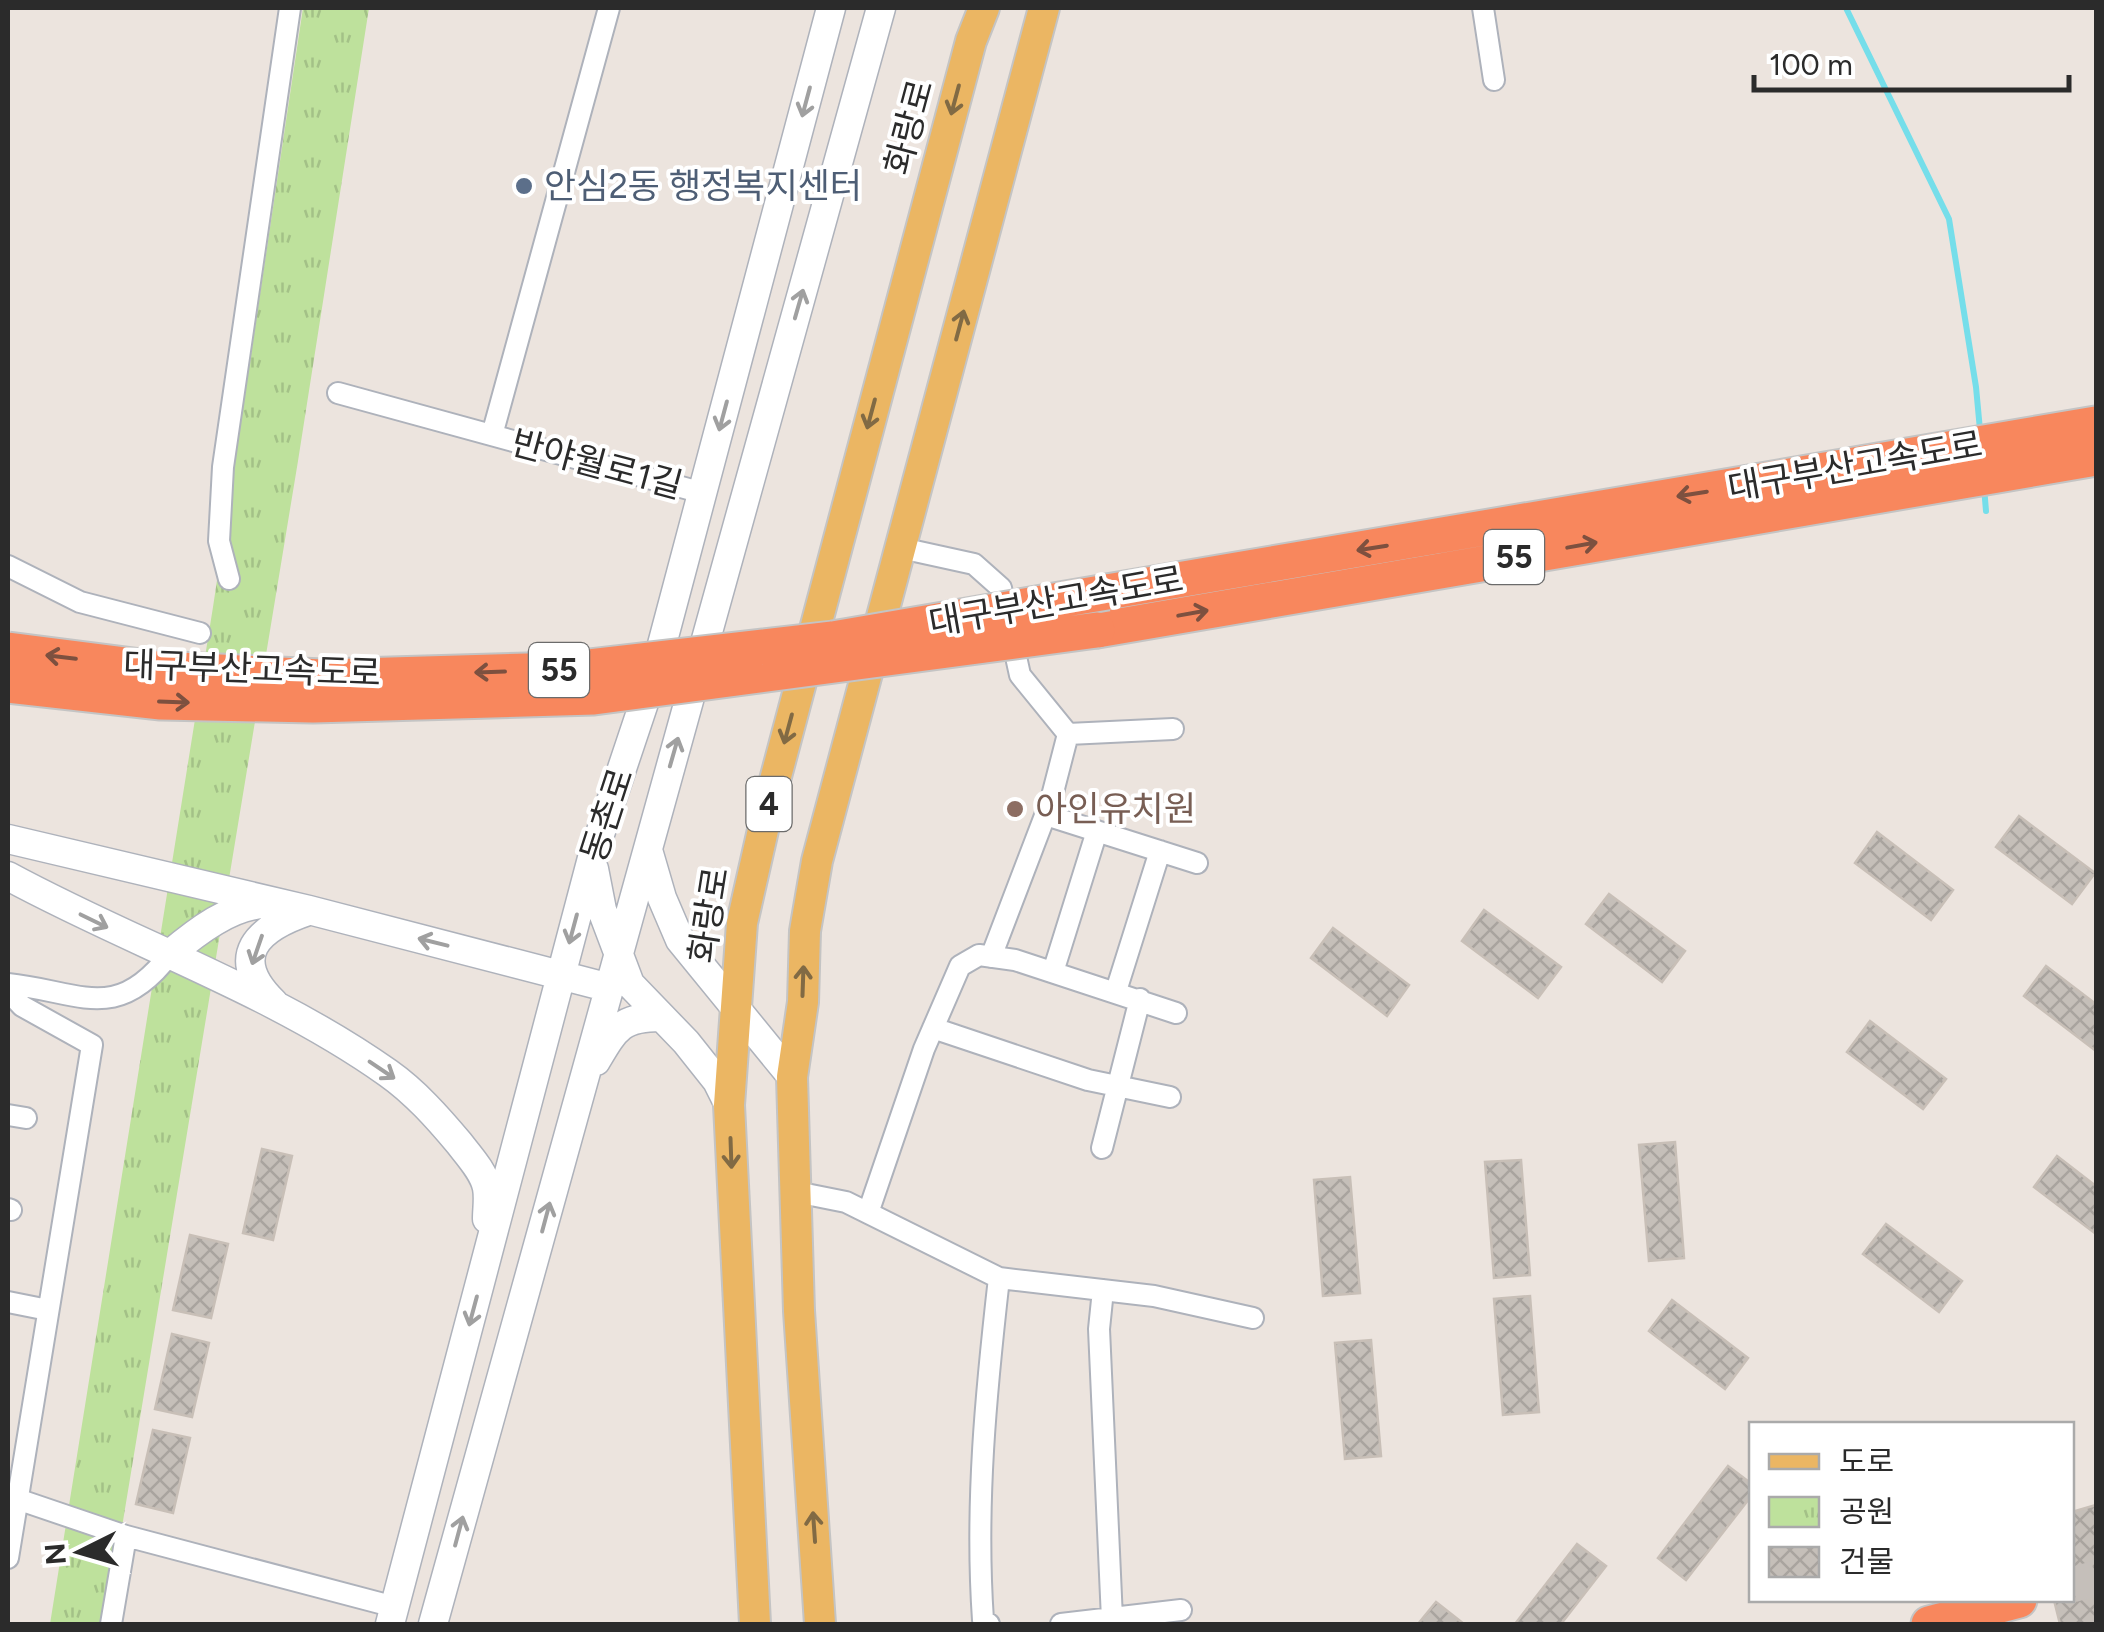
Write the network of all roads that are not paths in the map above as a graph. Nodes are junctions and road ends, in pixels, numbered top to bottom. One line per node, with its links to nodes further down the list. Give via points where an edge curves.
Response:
1 (290, 8): 18 (street, via 223,467 219,541)
2 (609, 8): 11 (street, 반야월로1길)
3 (831, 8): 15 (main road, 동촌로, one-way to 15)
4 (881, 8): 27 (main road, one-way to 4)
5 (984, 8): 42 (main road, 화랑로 / 4, one-way to 42, via 770,798 742,923)
6 (1044, 8): 16 (main road, one-way to 6)
7 (1483, 8): 8 (street)
8 (1494, 80)
9 (338, 393): 11 (street, 반야월로1길)
10 (2096, 424): 12 (highway, 대구부산고속도로 / 55)
11 (492, 435): 15 (street, 반야월로1길)
12 (2027, 453): 13 (highway, 대구부산고속도로 / 55); 14 (highway, 대구부산고속도로 / 55)
13 (2096, 458)
14 (1929, 470): 20 (highway, 대구부산고속도로 / 55, one-way to 20, bridge, via 833,639 562,670 322,676 156,669); 21 (highway, 대구부산고속도로 / 55, one-way to 14, bridge, via 161,702 594,698 1097,630)
15 (703, 493): 29 (main road, 동촌로, via 656,667)
16 (901, 548): 23 (street, via 974,564 1001,588 1020,675); 47 (main road, one-way to 16, via 817,861)
17 (8, 566): 19 (street, via 80,602)
18 (229, 579)
19 (200, 634)
20 (8, 650)
21 (8, 685)
22 (1173, 728): 23 (street)
23 (1068, 734): 24 (street)
24 (1046, 815): 25 (street); 34 (street)
25 (1097, 831): 28 (street); 36 (street)
26 (8, 839): 32 (main road)
27 (647, 846): 35 (main road); 42 (main road, via 680,940)
28 (1160, 851): 30 (street); 40 (street)
29 (592, 858): 35 (main road); 37 (main road, 동촌로, one-way to 37)
30 (1197, 863)
31 (8, 876): 33 (main road, one-way to 33)
32 (296, 908): 33 (main road, via 258,904 193,934); 37 (main road, one-way to 32); 43 (main road, one-way to 43, via 265,930 251,960 258,988)
33 (170, 954): 38 (street, via 156,972 112,1000); 43 (main road)
34 (992, 957): 36 (street); 46 (street, via 979,955 960,966)
35 (618, 958): 39 (main road); 45 (main road, via 630,984)
36 (1053, 972): 40 (street)
37 (561, 975): 39 (main road); 55 (main road, 동촌로)
38 (8, 987): 59 (street, via 22,1006 92,1045)
39 (610, 988): 48 (main road)
40 (1116, 991): 41 (street)
41 (1140, 1000): 44 (street); 49 (street)
42 (734, 1007): 47 (main road); 51 (main road, 화랑로 / 4)
43 (280, 1010): 55 (main road, one-way to 55, via 391,1074 446,1128 487,1186)
44 (1176, 1013)
45 (660, 1017): 48 (main road, via 624,1024); 51 (main road, via 717,1081)
46 (933, 1028): 49 (street); 54 (street)
47 (792, 1078): 53 (main road)
48 (584, 1080): 70 (main road, one-way to 48)
49 (1116, 1086): 50 (street); 52 (street)
50 (1170, 1096)
51 (729, 1105): 68 (main road, 화랑로 / 4, one-way to 68)
52 (1102, 1148)
53 (796, 1192): 54 (street); 71 (main road, one-way to 53)
54 (868, 1213): 56 (street)
55 (487, 1257): 66 (main road, 동촌로, one-way to 66)
56 (999, 1278): 57 (street); 72 (street, via 984,1412 981,1585 983,1620)
57 (1103, 1290): 60 (street); 67 (street, via 1099,1329)
58 (8, 1302): 59 (street)
59 (48, 1310): 61 (street)
60 (1252, 1318)
61 (17, 1499): 62 (street); 63 (street)
62 (126, 1536): 66 (street); 69 (street)
63 (8, 1558)
64 (2012, 1602): 74 (highway)
65 (1181, 1610): 67 (street)
66 (392, 1616)
67 (1112, 1619): 73 (street)
68 (760, 1620)
69 (111, 1624)
70 (433, 1624)
71 (820, 1624)
72 (989, 1624)
73 (1061, 1624)
74 (1929, 1624)

